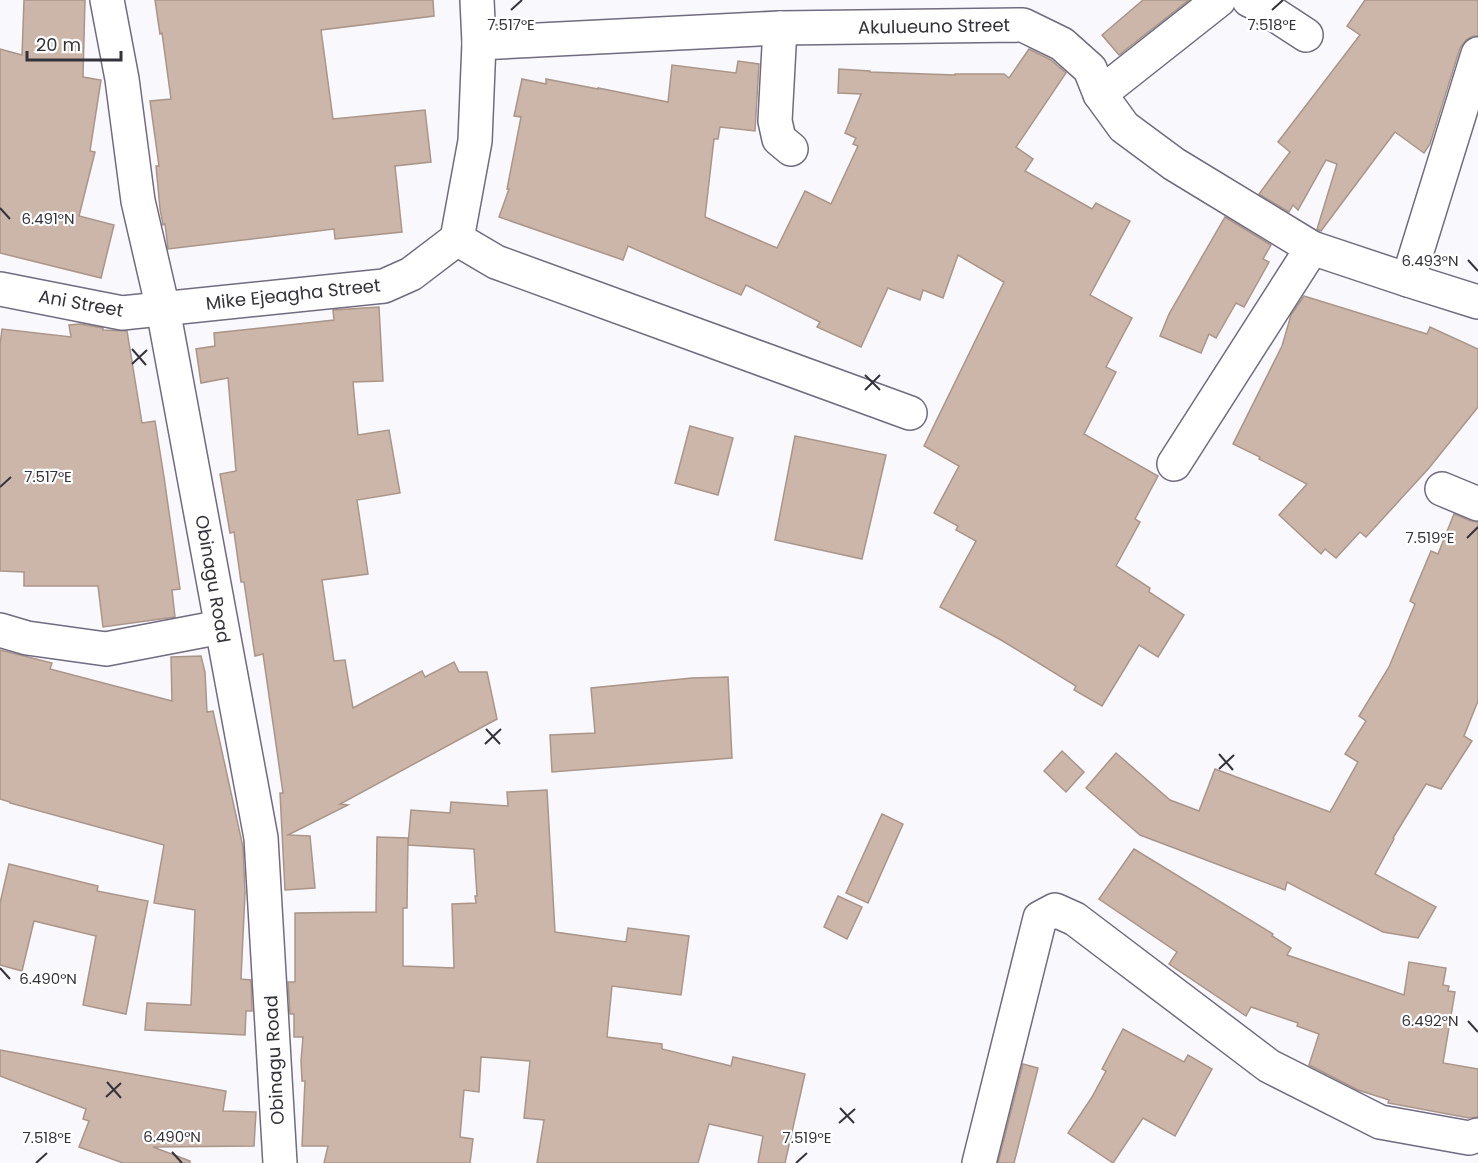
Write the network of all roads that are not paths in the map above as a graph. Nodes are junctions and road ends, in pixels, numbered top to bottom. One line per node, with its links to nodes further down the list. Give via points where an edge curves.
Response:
1 (108, 0): 16 (street, Obinagu Road, via 138,201)
2 (477, 0): 7 (street)
3 (1219, 0): 9 (street)
4 (1249, 0): 6 (street)
5 (780, 28): 7 (street, Akulueuno Street); 9 (street, Akulueuno Street, via 1023,25 1062,44 1090,69); 10 (street, via 775,121 778,139)
6 (1306, 35)
7 (480, 43): 11 (street, via 475,141)
8 (1478, 54): 13 (street)
9 (1100, 94): 12 (street, Akulueuno Street, via 1124,127 1174,164)
10 (791, 149)
11 (457, 239): 16 (street, Mike Ejeagha Street, via 411,274 384,286); 17 (street, via 496,262)
12 (1312, 248): 13 (street, Akulueuno Street); 18 (street)
13 (1408, 280): 15 (street, Akulueuno Street)
14 (0, 289): 16 (street, Ani Street, via 122,313)
15 (1478, 302)
16 (163, 309): 21 (street, Obinagu Road)
17 (910, 413)
18 (1174, 464)
19 (1442, 489): 20 (street)
20 (1478, 504)
21 (221, 627): 22 (street, via 106,649 27,638); 24 (street, Obinagu Road, via 261,838)
22 (0, 630)
23 (1478, 1135): 25 (street, via 1469,1138 1380,1122 1269,1066 1076,919 1055,910 1040,918)
24 (280, 1163)
25 (980, 1163)

